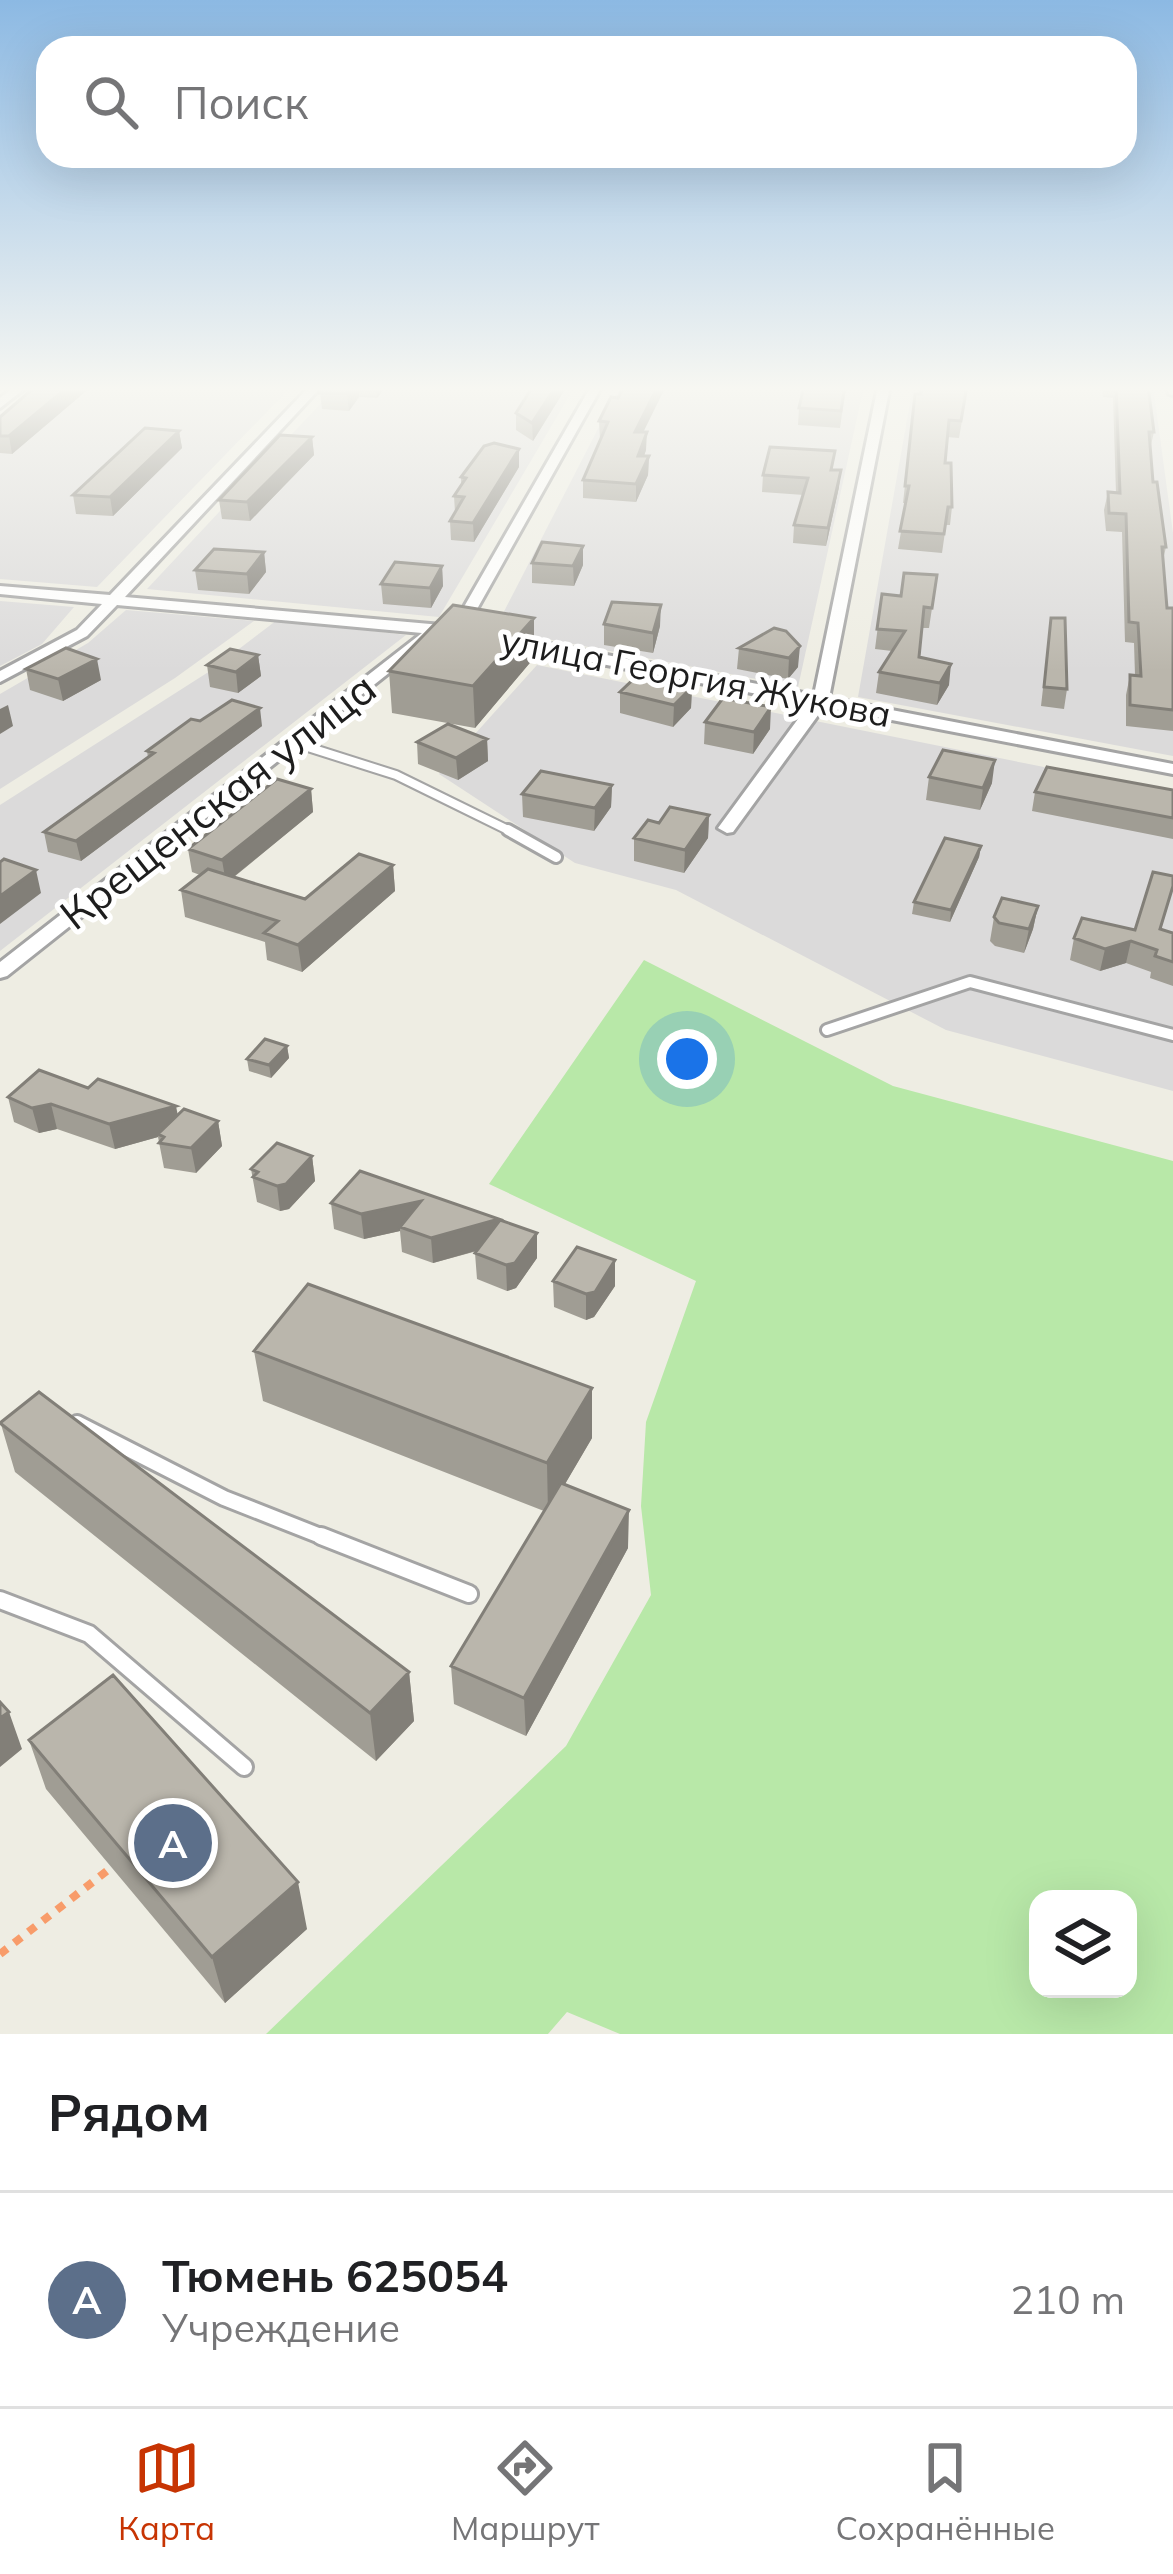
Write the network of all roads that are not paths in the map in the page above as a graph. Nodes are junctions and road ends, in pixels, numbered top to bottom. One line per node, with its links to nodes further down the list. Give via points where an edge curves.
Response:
1 (227, 481): 5 (street)
2 (543, 481): 7 (street)
3 (865, 481): 9 (street)
4 (0, 590): 5 (street, улица Георгия Жукова)
5 (114, 600): 6 (street, улица Георгия Жукова); 8 (street, via 82,633)
6 (436, 630): 7 (street, улица Георгия Жукова); 10 (street, Крещенская улица)
7 (458, 632): 9 (street, улица Георгия Жукова)
8 (0, 677)
9 (820, 699): 11 (street, улица Георгия Жукова); 12 (street)
10 (292, 742): 13 (lane, via 463,801); 14 (street, Крещенская улица)
11 (1173, 769)
12 (727, 828)
13 (556, 857)
14 (0, 972)
15 (827, 1030): 16 (lane, via 970,982)
16 (1173, 1035)
17 (65, 1417): 18 (lane, via 224,1498)
18 (469, 1594)
19 (0, 1600): 20 (lane, via 89,1634)
20 (244, 1767)

